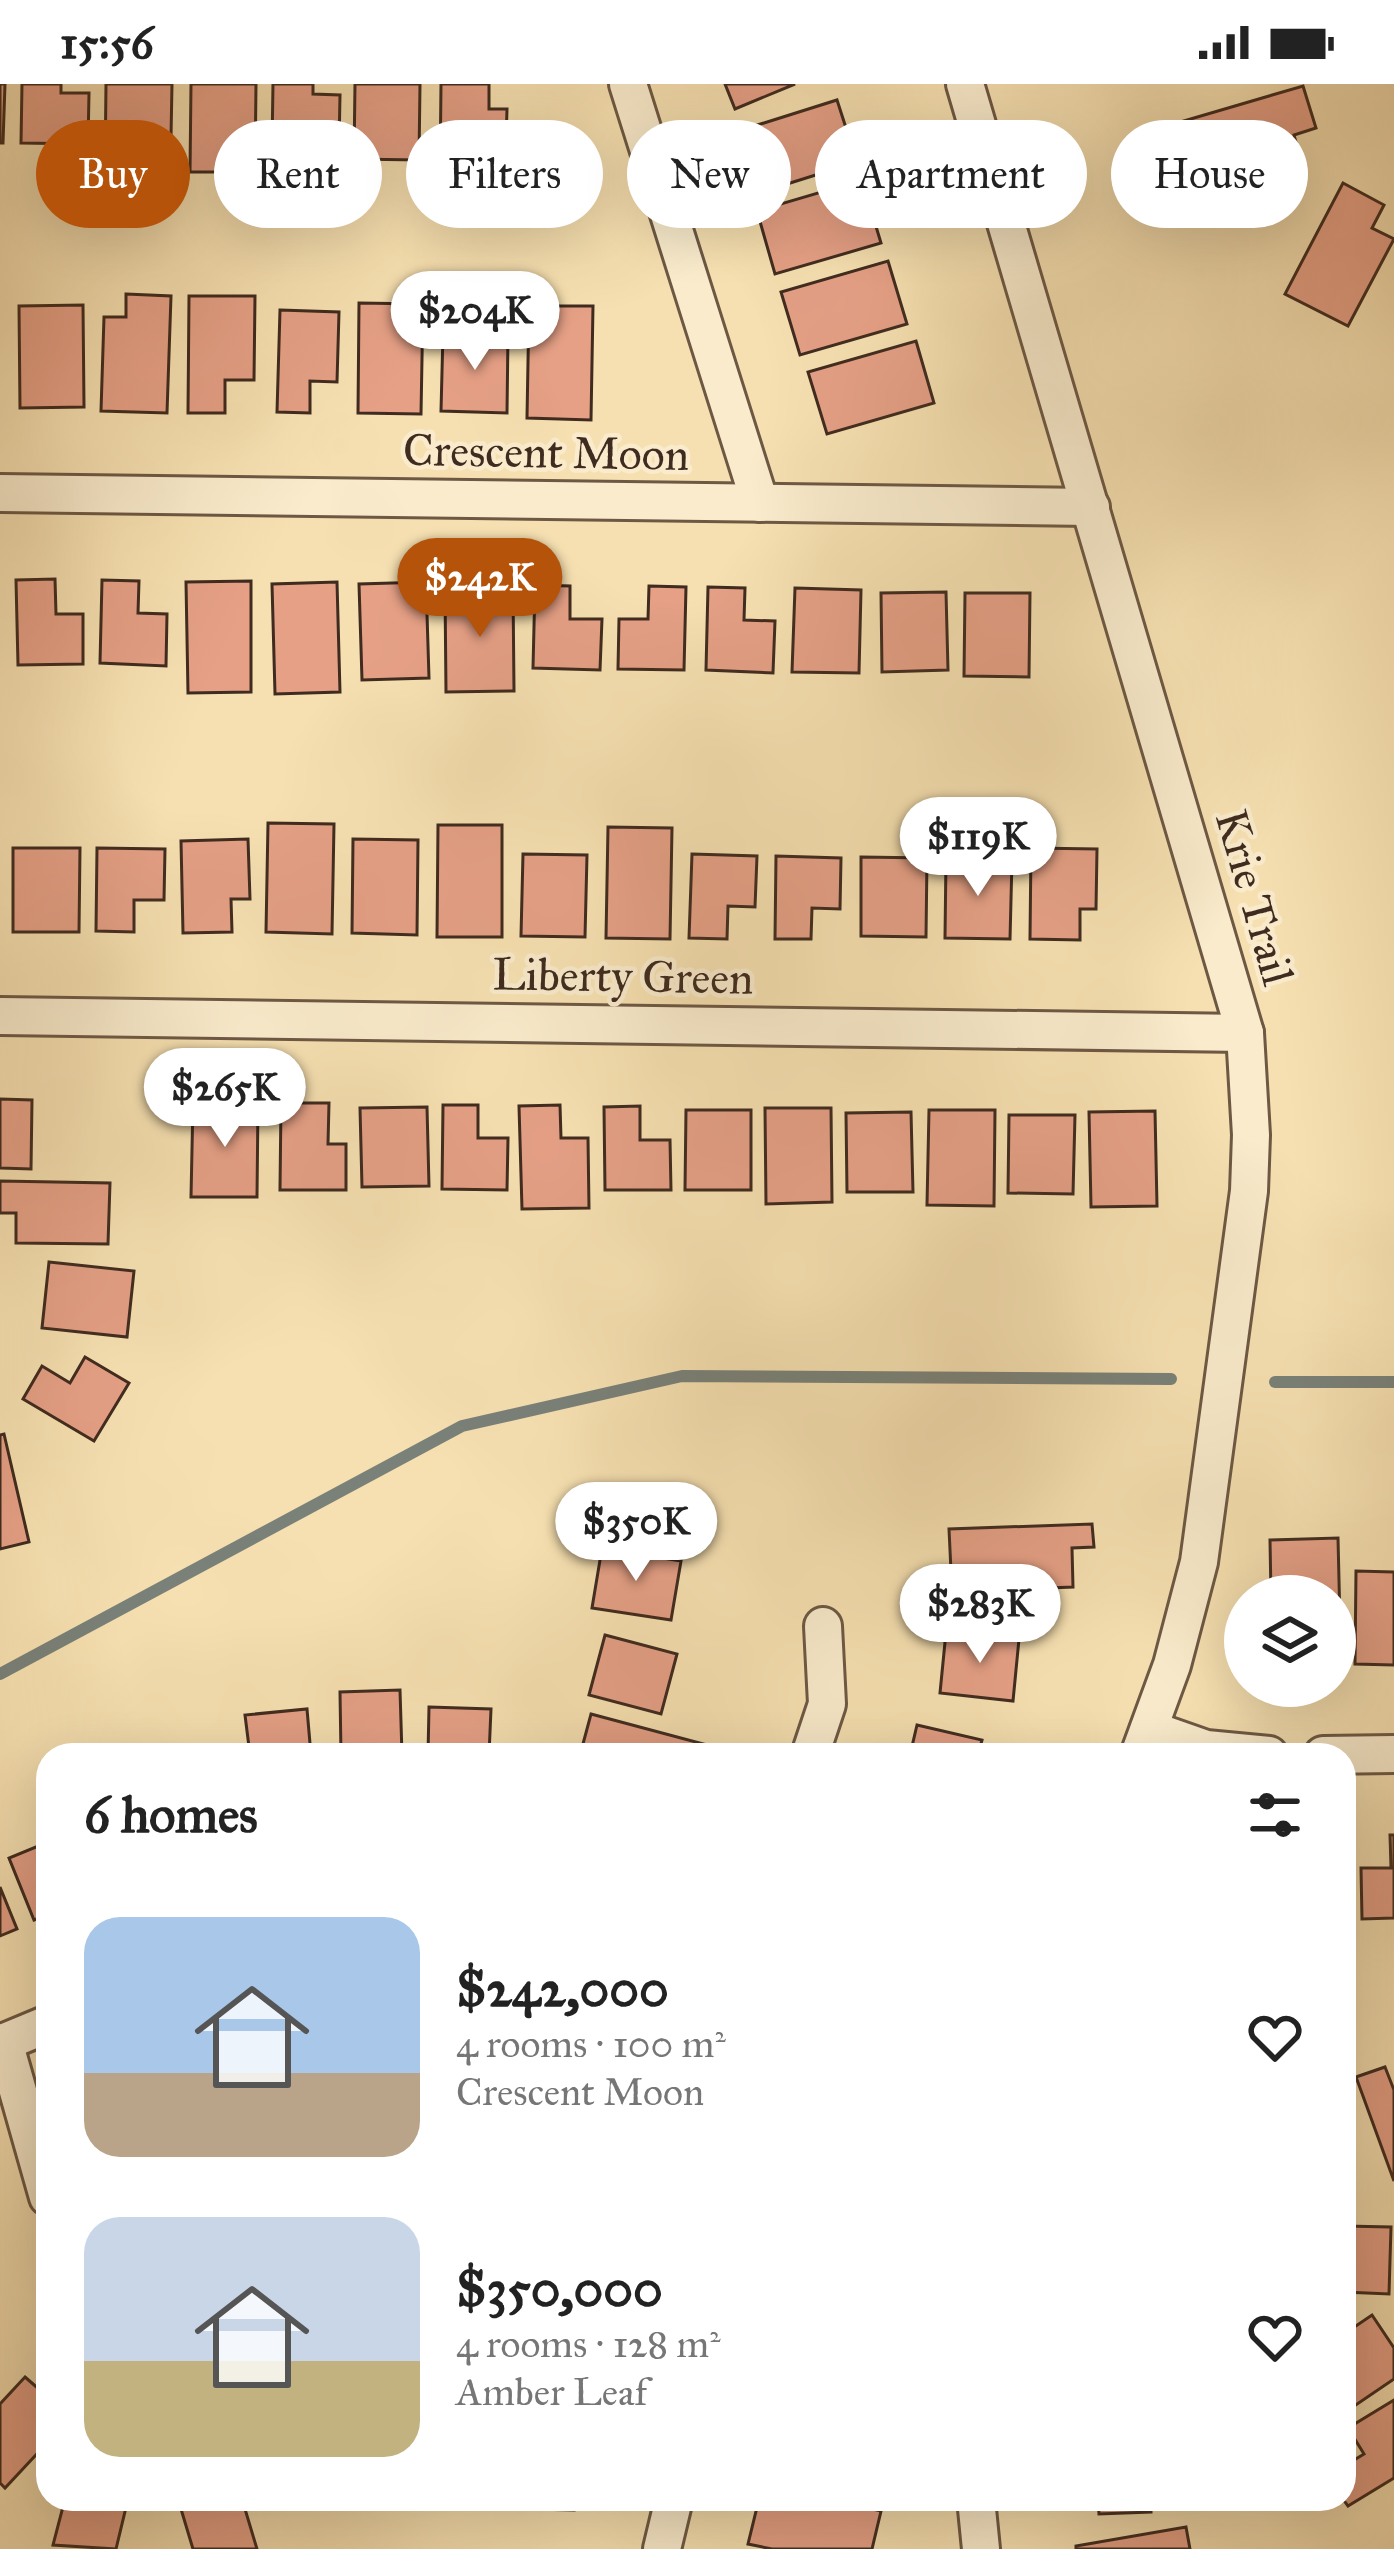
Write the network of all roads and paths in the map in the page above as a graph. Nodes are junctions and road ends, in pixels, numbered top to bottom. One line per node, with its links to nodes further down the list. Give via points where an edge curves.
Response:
1 (628, 84): 4 (street)
2 (965, 84): 5 (street, Krie Trail)
3 (0, 494): 4 (street, Crescent Moon)
4 (760, 503): 5 (street, Crescent Moon)
5 (1091, 507): 7 (street, Krie Trail)
6 (0, 1016): 7 (street, Liberty Green)
7 (1244, 1033): 9 (street, Krie Trail, via 1250,1191 1198,1562)
8 (823, 1626): 10 (street, via 827,1704)
9 (1144, 1742)
10 (814, 1743)
11 (1394, 1754): 12 (street)
12 (1356, 1755)
13 (36, 2029): 14 (street)
14 (2, 2043): 15 (street)
15 (36, 2157)
16 (671, 2511): 18 (street)
17 (977, 2511): 19 (street)
18 (662, 2549)
19 (982, 2549)

